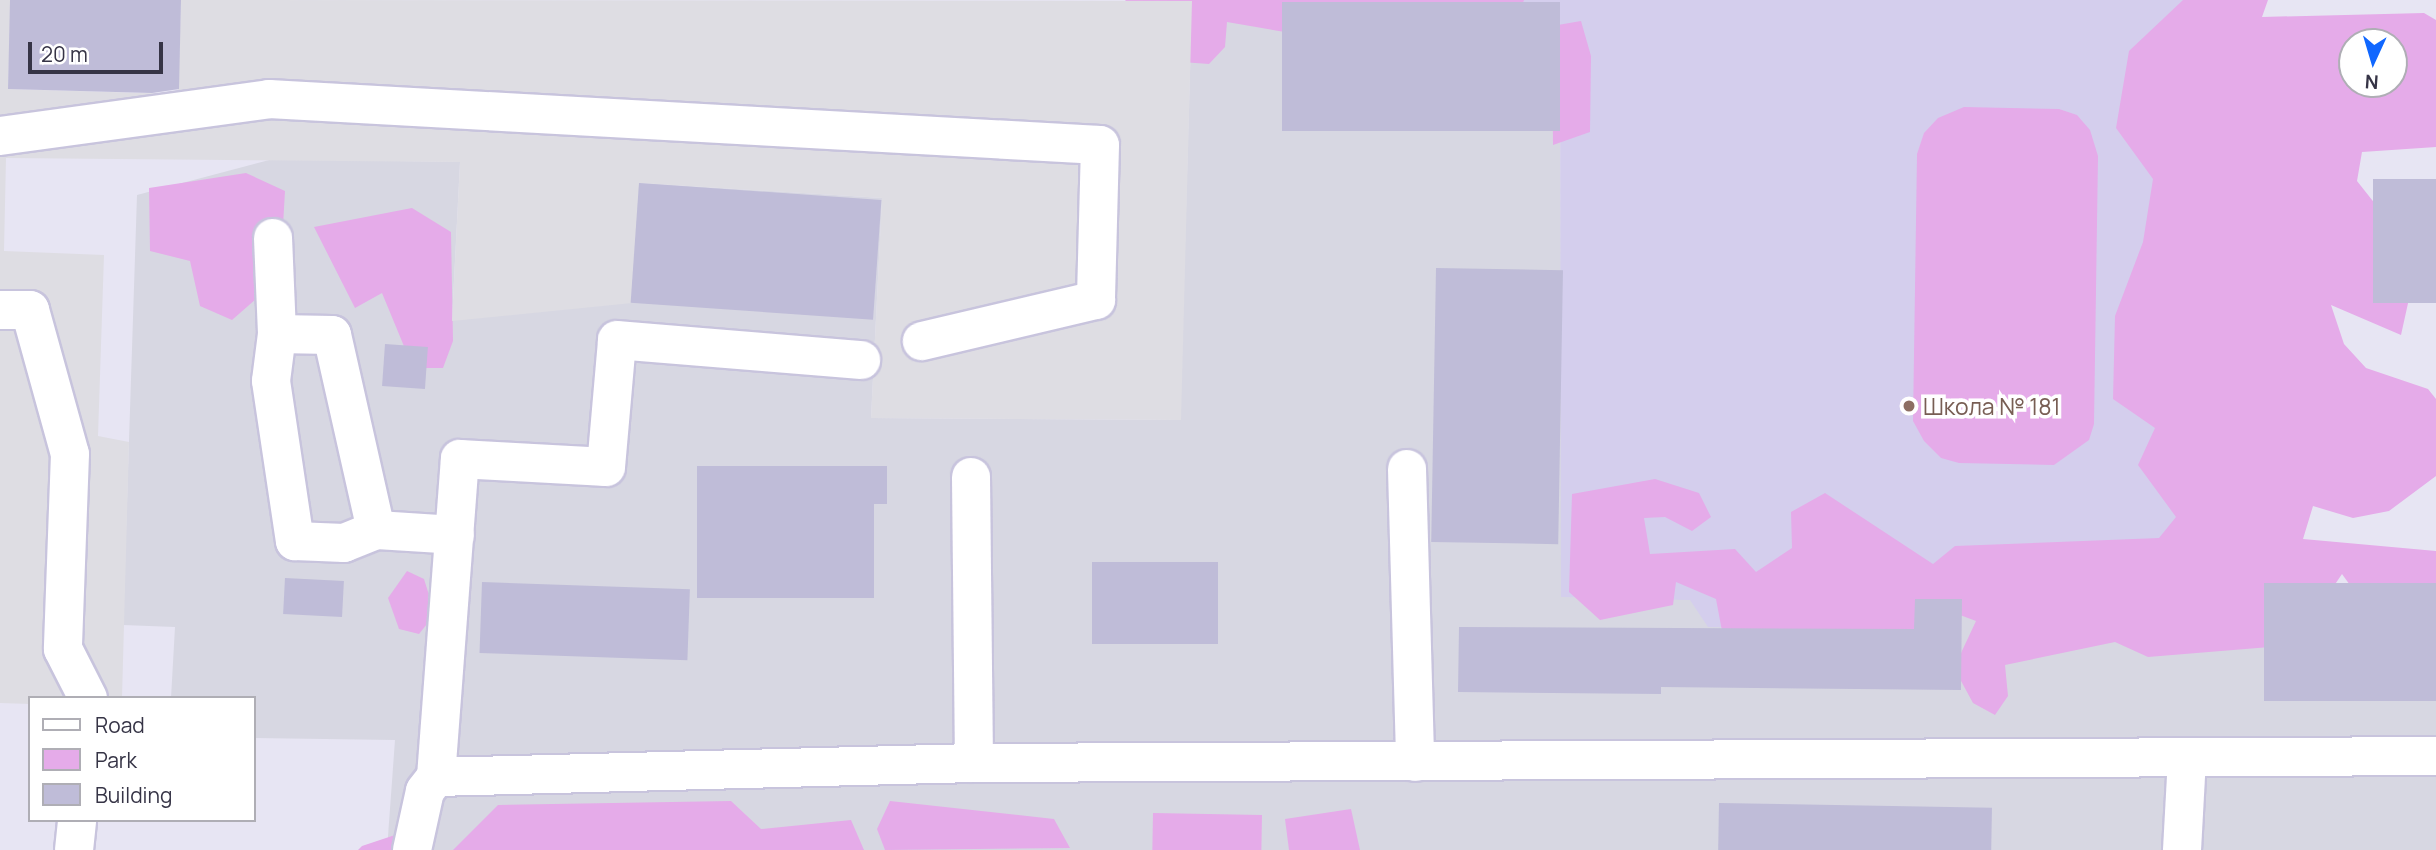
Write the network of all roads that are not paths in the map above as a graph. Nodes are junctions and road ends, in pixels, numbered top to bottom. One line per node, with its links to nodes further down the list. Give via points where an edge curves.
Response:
1 (0, 136): 5 (lane, via 268,99 1100,145 1096,300)
2 (274, 238): 4 (lane)
3 (0, 310): 11 (lane, via 30,310 70,454 63,649)
4 (277, 334): 9 (lane, via 332,335); 9 (lane, via 271,381 295,541 344,543)
5 (922, 341)
6 (861, 360): 10 (lane, via 617,340 606,467 460,459)
7 (1407, 469): 14 (lane)
8 (971, 477): 15 (lane)
9 (376, 530): 10 (lane)
10 (455, 535): 16 (lane)
11 (87, 696)
12 (2436, 756): 13 (lane)
13 (2187, 758): 14 (lane); 20 (lane)
14 (1415, 762): 15 (lane)
15 (974, 764): 16 (lane)
16 (436, 777): 19 (lane, via 425,791)
17 (77, 822): 18 (lane)
18 (75, 850)
19 (412, 850)
20 (2182, 850)

